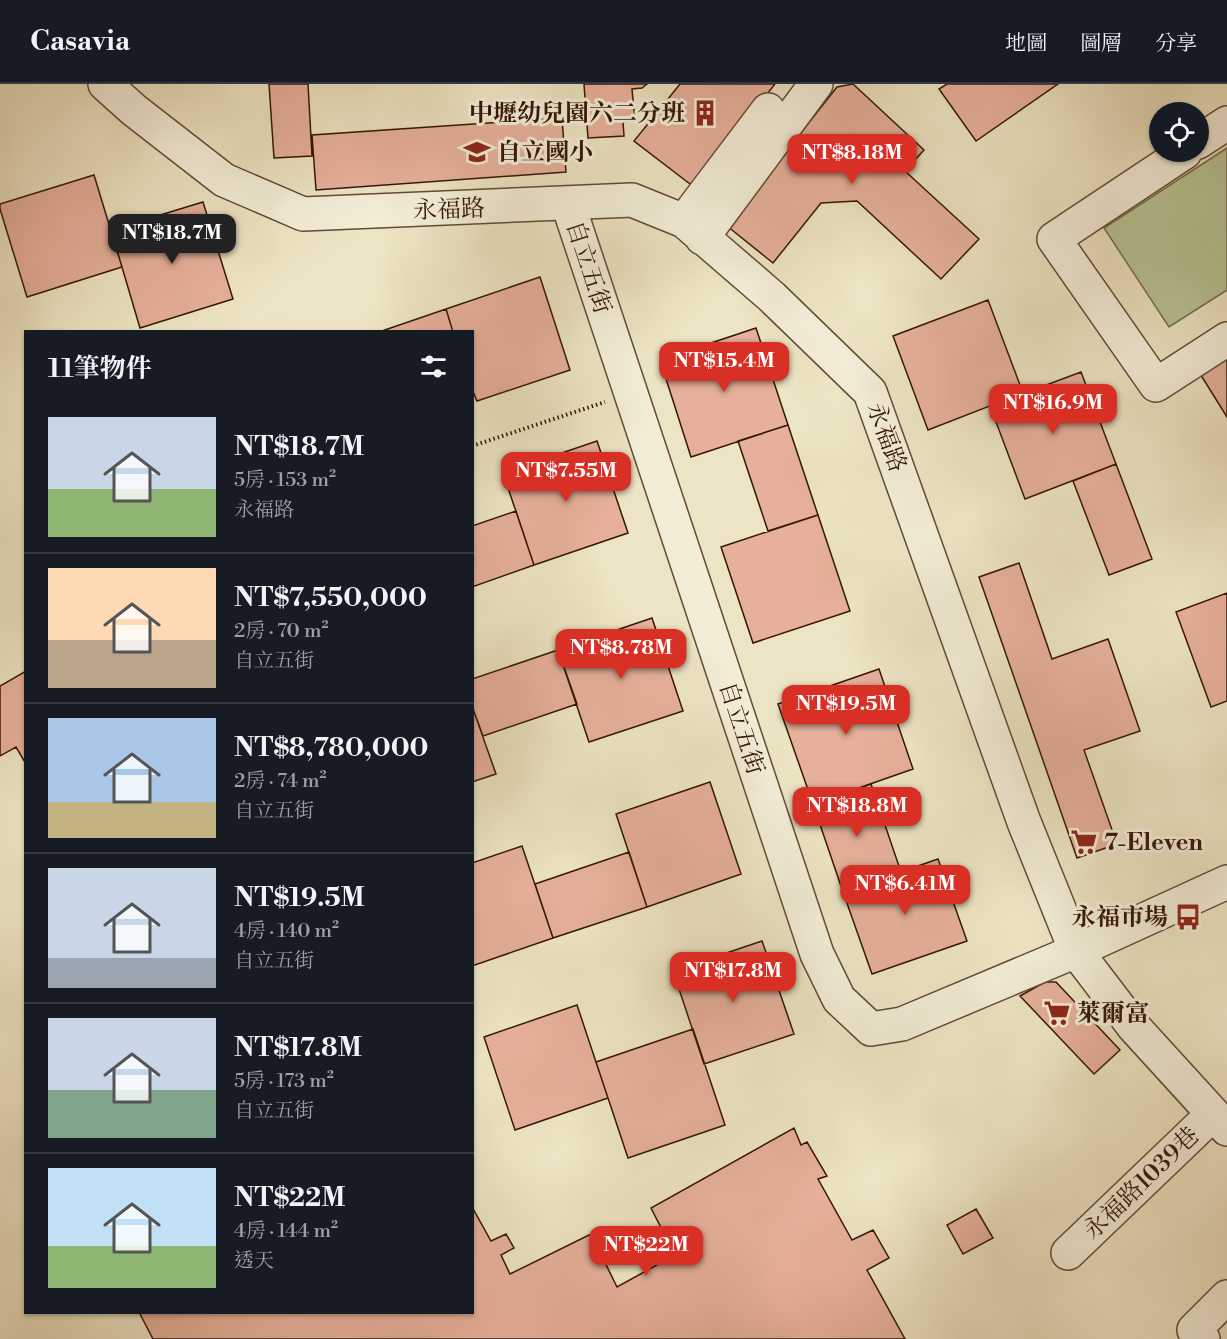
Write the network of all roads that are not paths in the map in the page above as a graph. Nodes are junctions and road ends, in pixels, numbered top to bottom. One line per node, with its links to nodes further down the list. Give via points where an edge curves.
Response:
1 (105, 84): 7 (street, 永福路, via 224,180 303,214)
2 (788, 84): 8 (street)
3 (816, 84): 8 (street)
4 (1227, 123): 5 (street)
5 (1209, 135)
6 (1170, 162): 9 (street, via 1054,239 1156,385)
7 (568, 204): 8 (street, 永福路, via 632,201); 11 (street, 自立五街, via 818,954 839,999 871,1029 902,1024)
8 (693, 229): 11 (street, 永福路, via 772,297 870,392 1024,822)
9 (1227, 339)
10 (1227, 882): 11 (street)
11 (1076, 951): 12 (street, 永福路, via 1134,1027)
12 (1220, 1121): 13 (street, 永福路1039巷)
13 (1068, 1252)
14 (1227, 1297): 15 (street)
15 (1194, 1336)

